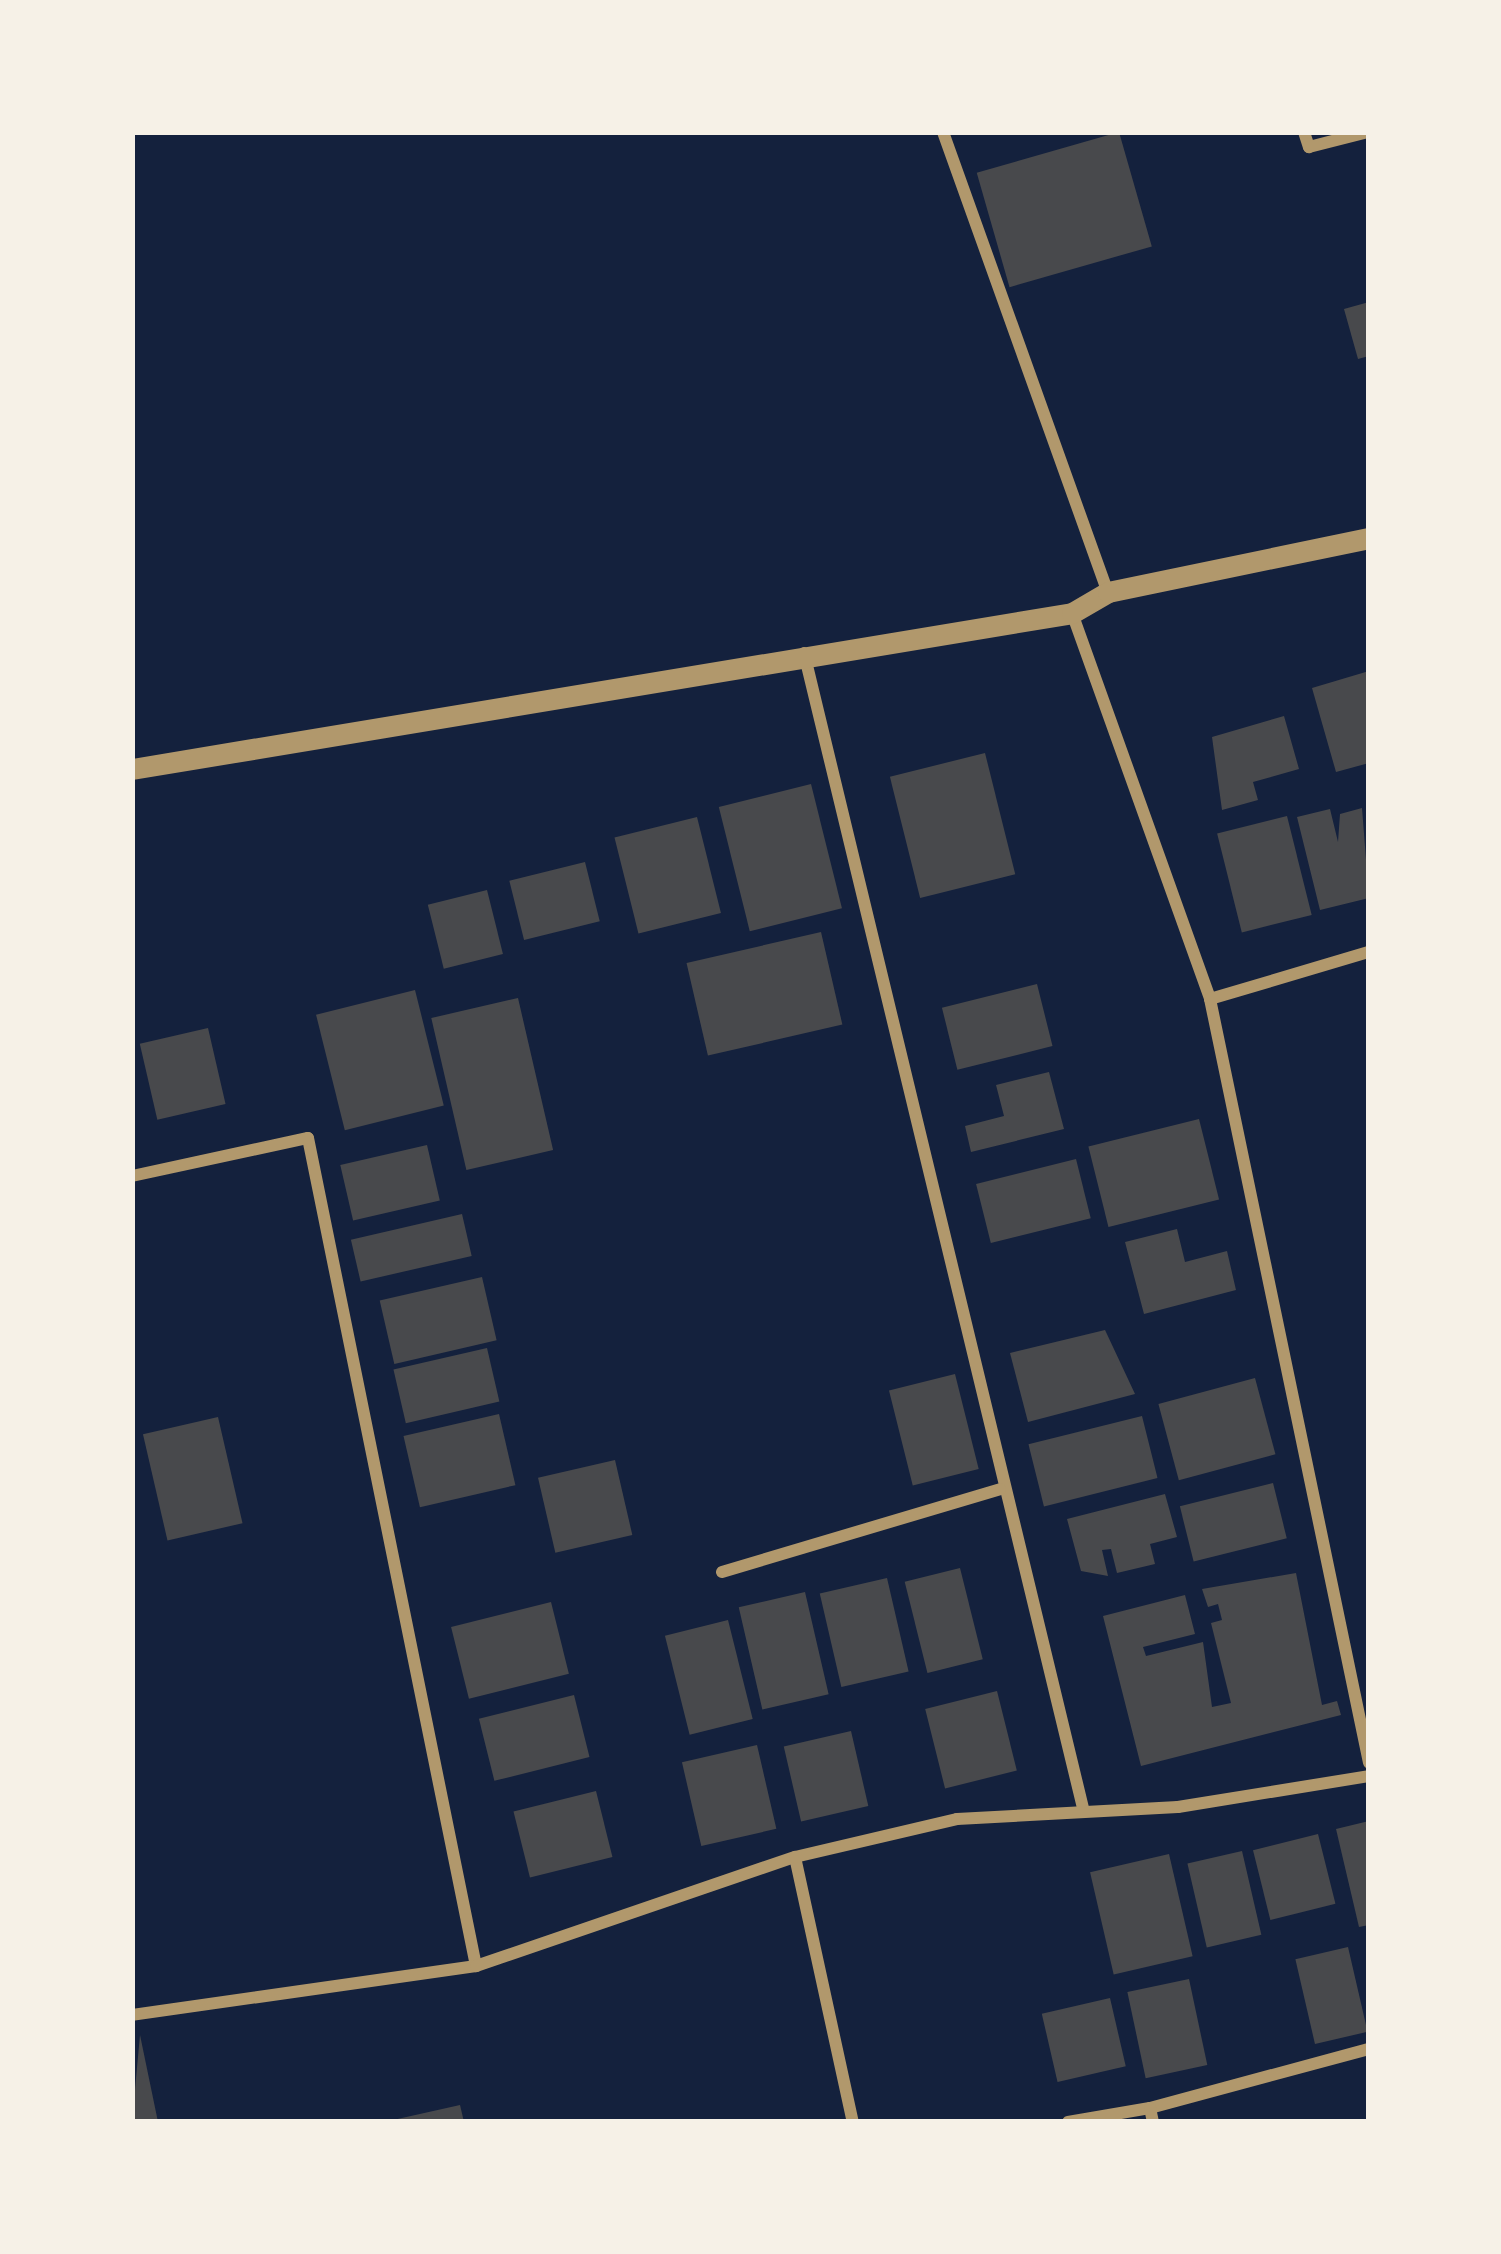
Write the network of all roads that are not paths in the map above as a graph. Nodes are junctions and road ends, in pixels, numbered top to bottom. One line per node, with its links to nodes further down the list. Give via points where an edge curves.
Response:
1 (943, 132): 5 (street)
2 (1304, 132): 3 (street, via 1309,147)
3 (1368, 132)
4 (1369, 538): 5 (street)
5 (1108, 592): 6 (street)
6 (1072, 613): 7 (street); 10 (street)
7 (804, 652): 8 (street); 12 (street)
8 (132, 770)
9 (1369, 952): 10 (street)
10 (1210, 999): 14 (street)
11 (132, 1176): 18 (street, via 308,1138)
12 (1000, 1489): 13 (street); 16 (street)
13 (722, 1572)
14 (1369, 1763)
15 (1369, 1776): 16 (street)
16 (1084, 1812): 17 (street, via 957,1819)
17 (795, 1857): 18 (street); 22 (street)
18 (476, 1966): 19 (street)
19 (132, 2015)
20 (1369, 2049): 21 (street)
21 (1151, 2115): 23 (street)
22 (853, 2122)
23 (1067, 2122)

